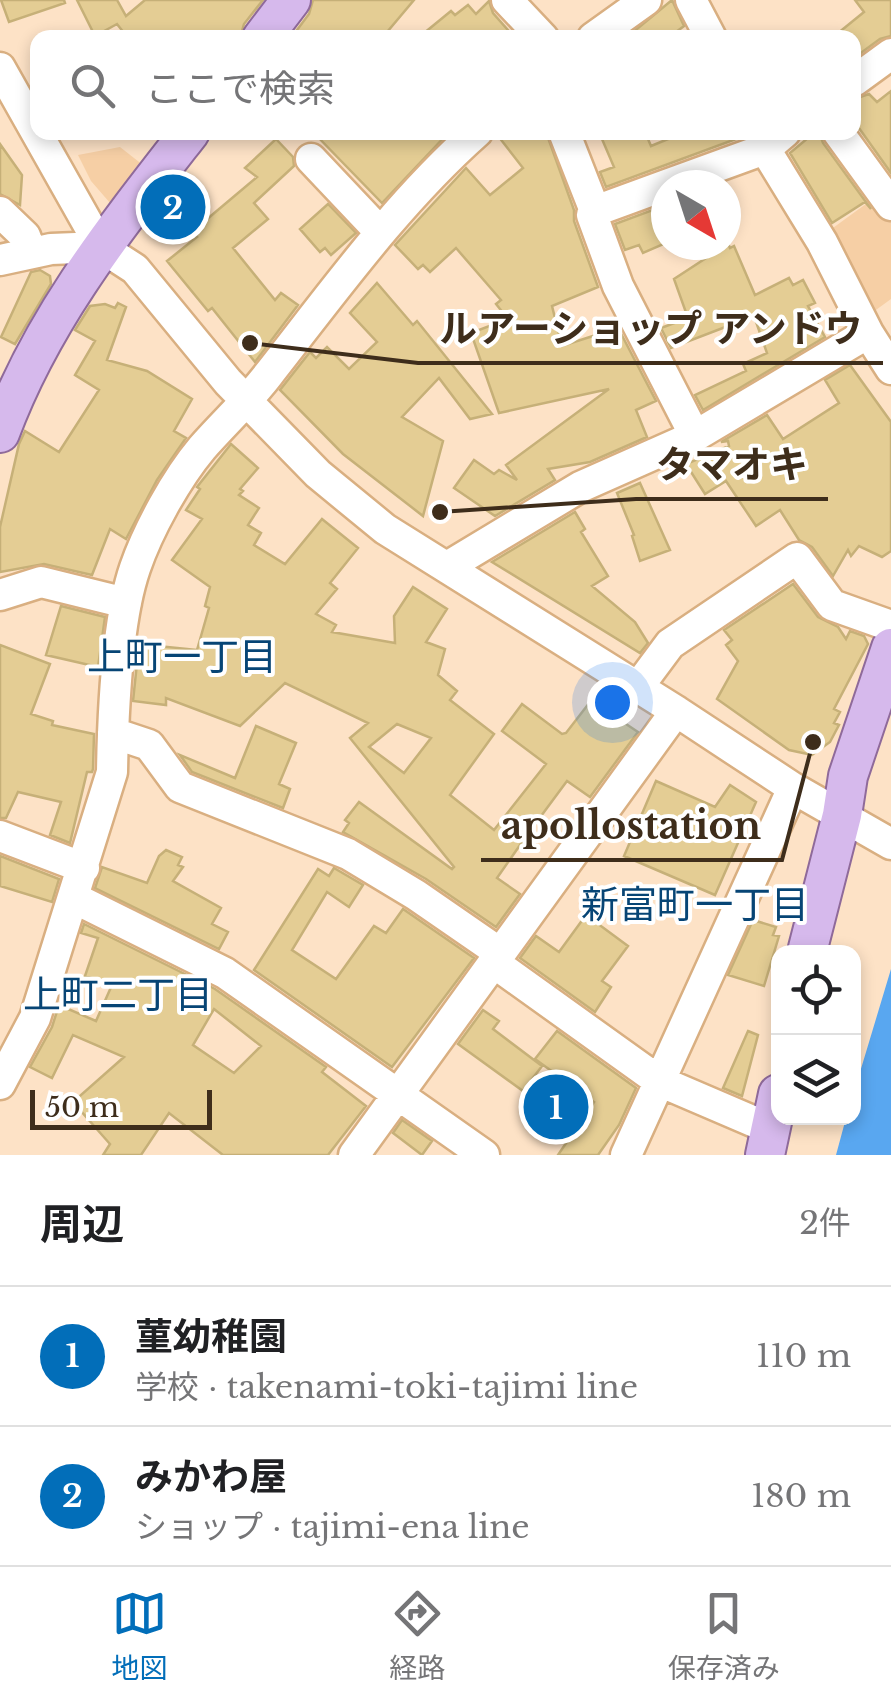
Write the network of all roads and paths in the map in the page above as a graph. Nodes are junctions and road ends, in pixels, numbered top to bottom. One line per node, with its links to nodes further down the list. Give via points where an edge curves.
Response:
1 (290, 0): 5 (main road)
2 (507, 0): 6 (street)
3 (646, 0): 7 (street)
4 (691, 0): 8 (street)
5 (268, 30)
6 (535, 30)
7 (604, 30)
8 (706, 30)
9 (891, 54): 11 (street)
10 (0, 68): 12 (street)
11 (861, 77)
12 (30, 121)
13 (41, 140): 27 (street)
14 (184, 140): 27 (main road)
15 (469, 140): 26 (street)
16 (567, 140): 24 (street)
17 (771, 140): 21 (street)
18 (773, 140): 30 (street)
19 (844, 140): 23 (street)
20 (311, 159): 26 (street)
21 (701, 170)
22 (651, 190): 24 (street)
23 (891, 205)
24 (595, 211): 34 (street, via 618,286)
25 (0, 212): 28 (street, via 25,236)
26 (380, 232): 32 (street)
27 (102, 247): 28 (street); 32 (street, via 134,269); 33 (main road, via 54,318)
28 (31, 252): 29 (street)
29 (0, 260)
30 (868, 333): 31 (street); 34 (street)
31 (891, 370)
32 (247, 400): 35 (street, via 318,474 385,529); 37 (street, via 199,452 153,526)
33 (0, 433)
34 (695, 436): 35 (street, via 580,487)
35 (447, 567): 40 (street)
36 (0, 595): 37 (street, via 40,582)
37 (126, 603): 42 (street)
38 (891, 626): 40 (street, via 832,605 797,558 670,644)
39 (891, 648): 44 (main road, via 848,776)
40 (638, 687): 41 (street)
41 (676, 711): 43 (street); 50 (street)
42 (113, 733): 47 (street, via 112,772); 50 (street, via 150,744 180,787 348,854 416,894)
43 (793, 788): 44 (street); 51 (street)
44 (850, 821): 46 (street); 49 (main road)
45 (0, 836): 47 (street)
46 (891, 844)
47 (84, 868): 48 (street)
48 (74, 898): 52 (street, via 36,1018); 53 (street, via 224,973)
49 (810, 945)
50 (497, 958): 51 (street); 53 (street)
51 (659, 1081): 54 (street); 57 (street)
52 (0, 1084)
53 (398, 1095): 55 (street); 56 (street)
54 (771, 1126)
55 (354, 1155)
56 (484, 1155)
57 (626, 1155)

